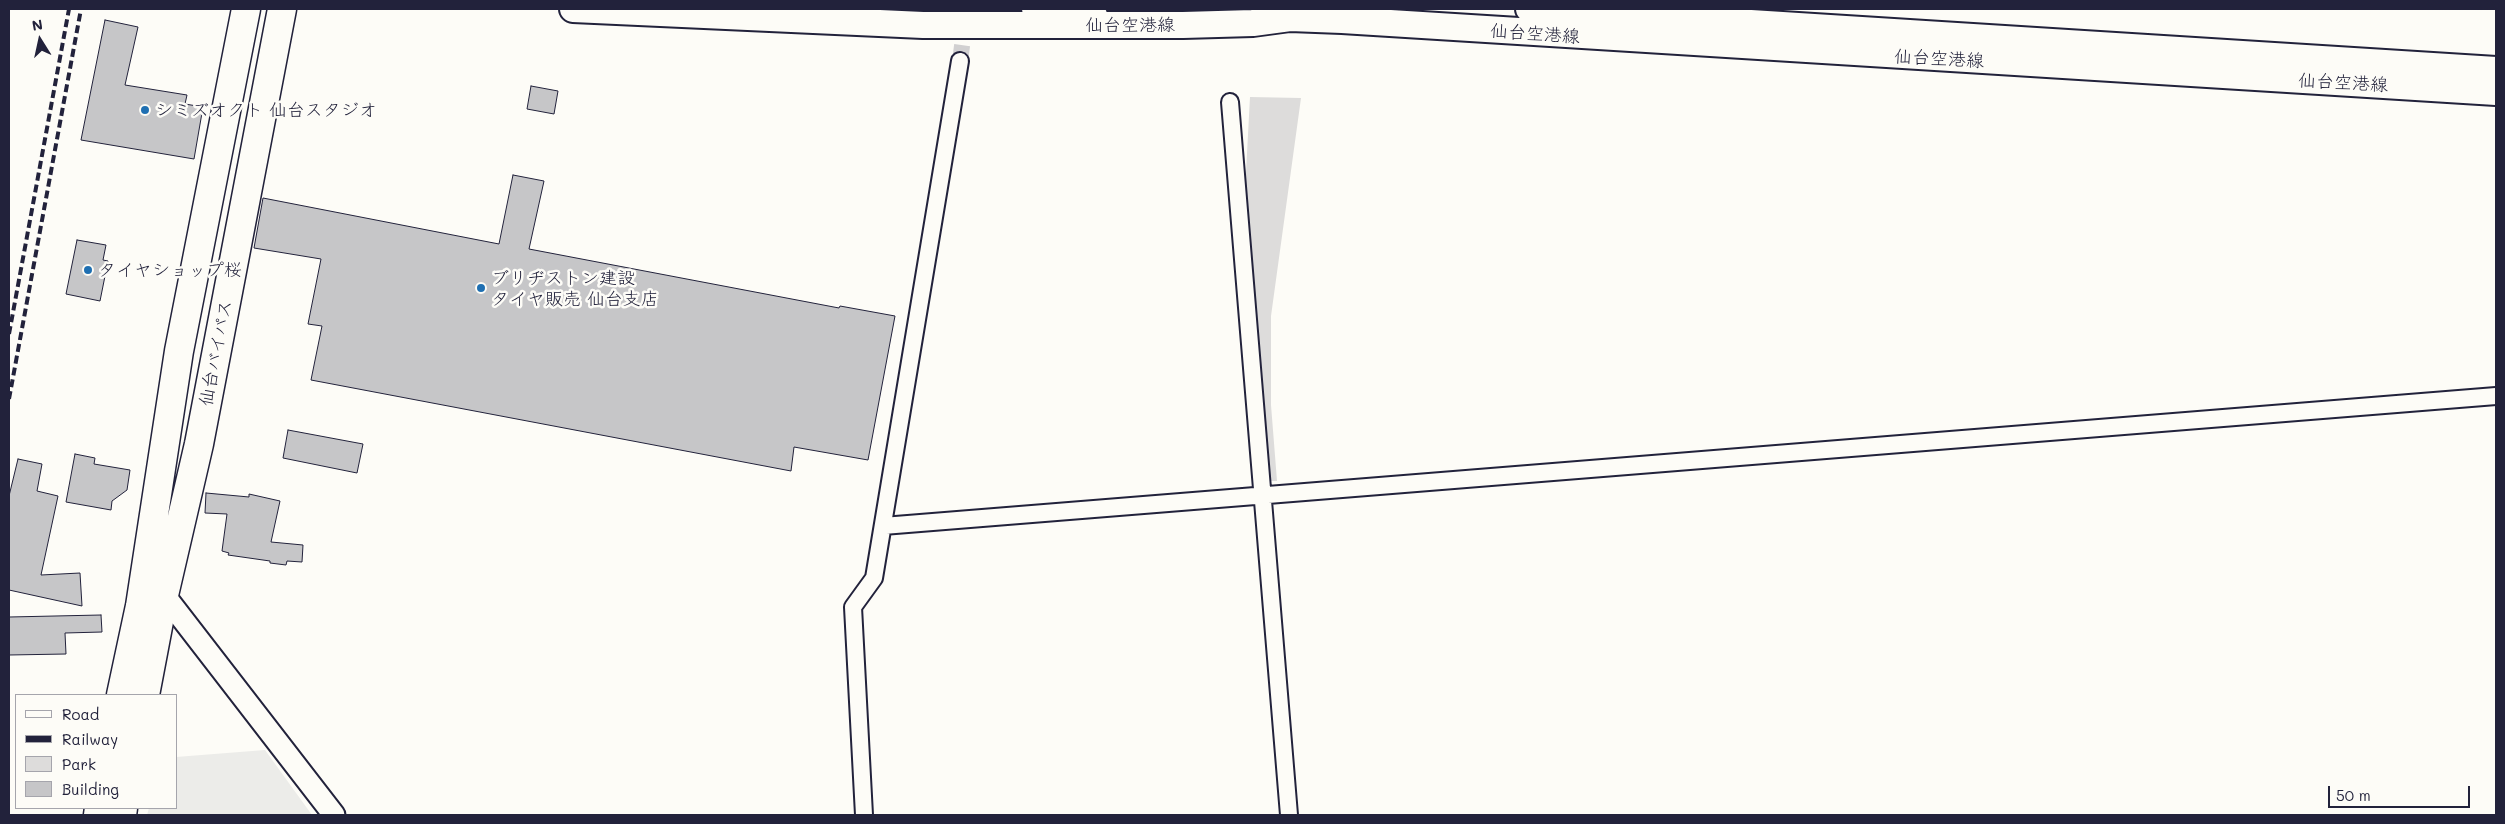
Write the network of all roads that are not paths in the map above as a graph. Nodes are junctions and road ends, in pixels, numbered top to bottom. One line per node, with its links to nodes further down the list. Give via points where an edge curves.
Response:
1 (246, 9): 17 (highway, 仙台バイパス, via 179,351 141,598)
2 (282, 9): 16 (highway, 仙台バイパス, via 199,444)
3 (572, 9): 8 (main road, 仙台空港線, via 923,25)
4 (1034, 9): 8 (main road)
5 (1529, 9): 10 (main road, 仙台空港線)
6 (1290, 14): 7 (main road, 仙台空港線); 11 (main road, 仙台空港線)
7 (1254, 16): 8 (main road, 仙台空港線)
8 (1183, 25)
9 (960, 61): 15 (street)
10 (2496, 70)
11 (2496, 92)
12 (1230, 102): 14 (street)
13 (2496, 396): 14 (street)
14 (1263, 495): 15 (street); 21 (street)
15 (883, 526): 20 (street, via 874,578 853,607)
16 (164, 595): 18 (highway, 仙台バイパス); 19 (street)
17 (121, 694)
18 (145, 694)
19 (334, 815)
20 (864, 815)
21 (1289, 815)

